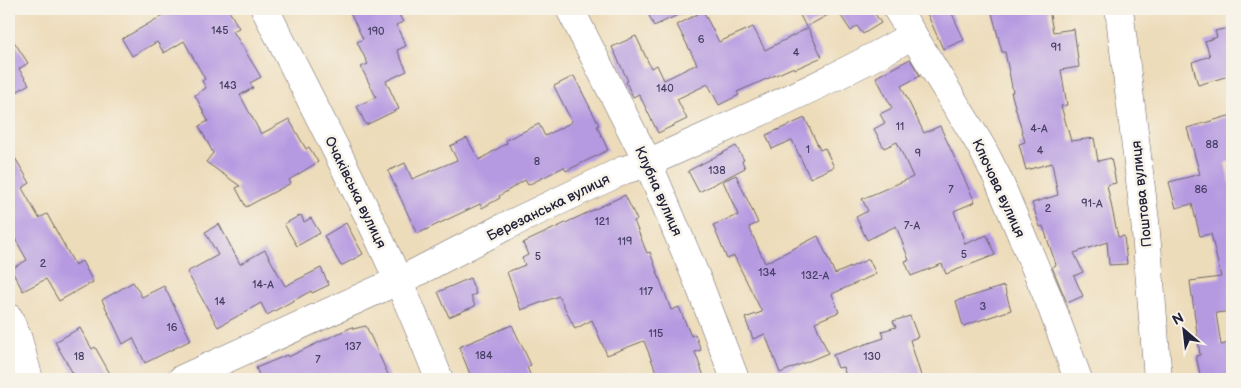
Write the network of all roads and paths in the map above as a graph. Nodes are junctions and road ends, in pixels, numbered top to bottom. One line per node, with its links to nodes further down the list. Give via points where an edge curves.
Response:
1 (265, 9): 7 (street, Очаківська вулиця)
2 (570, 9): 6 (street, Клубна вулиця)
3 (898, 9): 5 (street, Ключова вулиця)
4 (1119, 9): 14 (street, Поштова вулиця, via 1144,211)
5 (913, 35): 6 (street, Березанська вулиця, via 798,94); 13 (street, Ключова вулиця, via 998,179)
6 (648, 163): 7 (street, Березанська вулиця, via 624,170); 12 (street, Клубна вулиця)
7 (398, 280): 10 (street, Березанська вулиця); 11 (street, Очаківська вулиця)
8 (9, 318): 9 (street)
9 (29, 379)
10 (182, 379)
11 (439, 379)
12 (735, 379)
13 (1078, 379)
14 (1158, 379)

